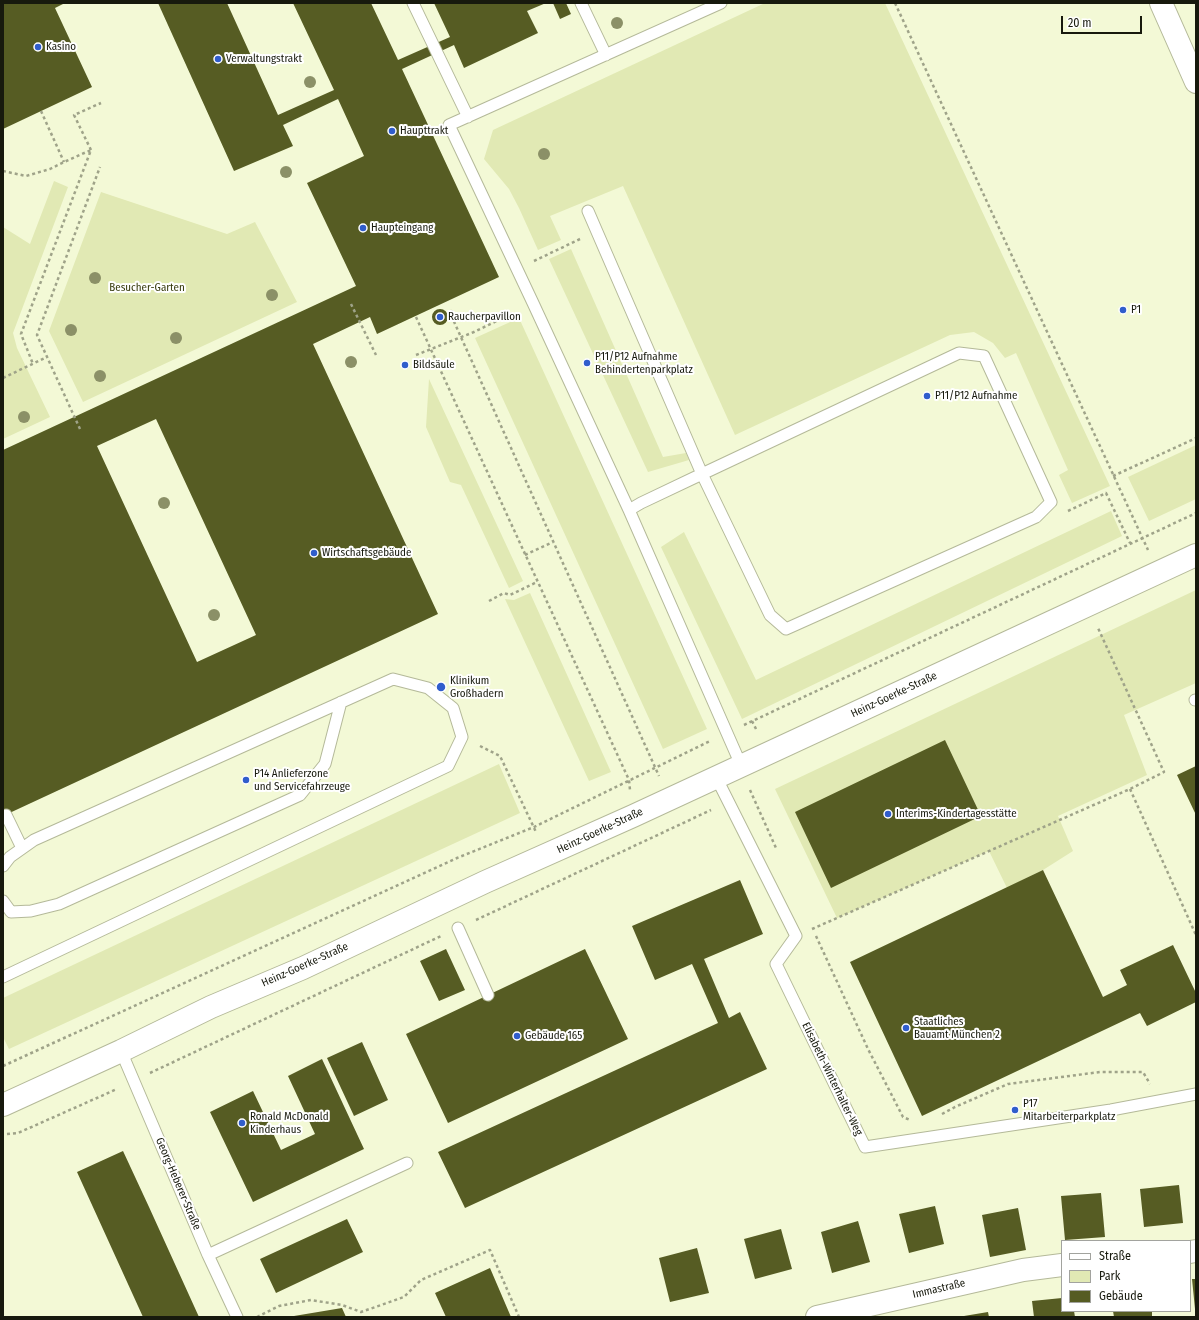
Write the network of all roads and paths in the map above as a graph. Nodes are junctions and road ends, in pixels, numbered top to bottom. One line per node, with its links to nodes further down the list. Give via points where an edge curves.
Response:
1 (413, 3): 10 (lane)
2 (581, 3): 6 (lane)
3 (721, 3): 6 (lane)
4 (895, 3): 32 (path)
5 (1161, 3): 7 (street)
6 (606, 55): 10 (lane)
7 (1196, 82)
8 (101, 103): 11 (path, via 74,115)
9 (41, 111): 12 (path)
10 (468, 117): 17 (lane, via 449,125)
11 (91, 150): 12 (path); 27 (path, via 21,334)
12 (64, 162): 14 (path, via 26,176)
13 (100, 167): 26 (path, via 37,335)
14 (3, 171)
15 (588, 211): 16 (lane)
16 (597, 231): 17 (path); 31 (lane)
17 (517, 268): 34 (lane)
18 (351, 304): 24 (path)
19 (452, 310): 22 (path, via 451,315)
20 (516, 312): 22 (path)
21 (416, 317): 23 (path)
22 (461, 337): 23 (path); 37 (path)
23 (431, 350): 25 (path); 39 (path)
24 (376, 355)
25 (416, 355)
26 (47, 357): 27 (path); 29 (path)
27 (33, 364): 28 (path)
28 (3, 378)
29 (80, 429)
30 (1196, 438): 32 (path)
31 (702, 474): 33 (lane, via 959,353 984,356); 33 (lane, via 770,615 786,629 1036,517); 34 (lane)
32 (1114, 476): 36 (path)
33 (1051, 502): 38 (path, via 1066,512 1106,493)
34 (629, 510): 45 (lane)
35 (1196, 513): 38 (path)
36 (1137, 528)
37 (553, 542): 39 (path); 48 (path)
38 (1130, 543): 45 (path)
39 (525, 555): 41 (path)
40 (1196, 555): 43 (street, Heinz-Goerke-Straße)
41 (537, 582): 42 (path, via 510,595 504,593); 50 (path)
42 (489, 601)
43 (1088, 605): 47 (street, Heinz-Goerke-Straße); 53 (path, via 1164,772)
44 (341, 702): 46 (lane, via 393,679 428,688 453,708); 60 (lane, via 34,840); 63 (lane, via 325,764 300,795 59,904 31,911 11,912)
45 (726, 733): 47 (lane); 48 (path)
46 (462, 737): 58 (path, via 500,756); 68 (lane, via 448,766)
47 (741, 765): 49 (street, Heinz-Goerke-Straße)
48 (655, 768): 50 (path); 54 (path)
49 (716, 777): 54 (street, Heinz-Goerke-Straße); 55 (lane)
50 (629, 780): 57 (path); 58 (path)
51 (756, 786): 52 (path)
52 (749, 789): 55 (path); 61 (path)
53 (1130, 789): 65 (path); 66 (path)
54 (669, 799): 57 (street, Heinz-Goerke-Straße)
55 (729, 802): 64 (path); 67 (lane)
56 (6, 815): 60 (lane)
57 (633, 816): 70 (street, Heinz-Goerke-Straße, via 303,968 212,1006)
58 (534, 827): 59 (path); 71 (path, via 457,858)
59 (536, 833)
60 (22, 848): 62 (lane)
61 (778, 852)
62 (3, 866)
63 (3, 901)
64 (458, 928): 69 (lane); 72 (path)
65 (812, 929): 67 (path); 77 (path, via 903,1117)
66 (1196, 935)
67 (796, 936): 74 (lane, Elisabeth-Winterhalter-Weg, via 776,964 865,1147 1111,1110)
68 (3, 977)
69 (488, 995)
70 (121, 1051): 72 (lane, Georg-Heberer-Straße); 75 (street, Heinz-Goerke-Straße)
71 (3, 1066)
72 (134, 1081): 78 (path, via 18,1133); 80 (lane, Georg-Heberer-Straße)
73 (1151, 1084): 76 (path, via 1143,1072 1100,1072 1008,1084)
74 (1196, 1094)
75 (3, 1105)
76 (936, 1117)
77 (917, 1122)
78 (7, 1134)
79 (407, 1163): 80 (lane)
80 (208, 1255): 82 (lane, Georg-Heberer-Straße)
81 (1061, 1265): 85 (street, Immastraße, via 1023,1270)
82 (236, 1317)
83 (257, 1317): 84 (path, via 279,1306 311,1300 342,1305 361,1312 404,1297 421,1280 490,1250)
84 (519, 1317)
85 (817, 1317)

